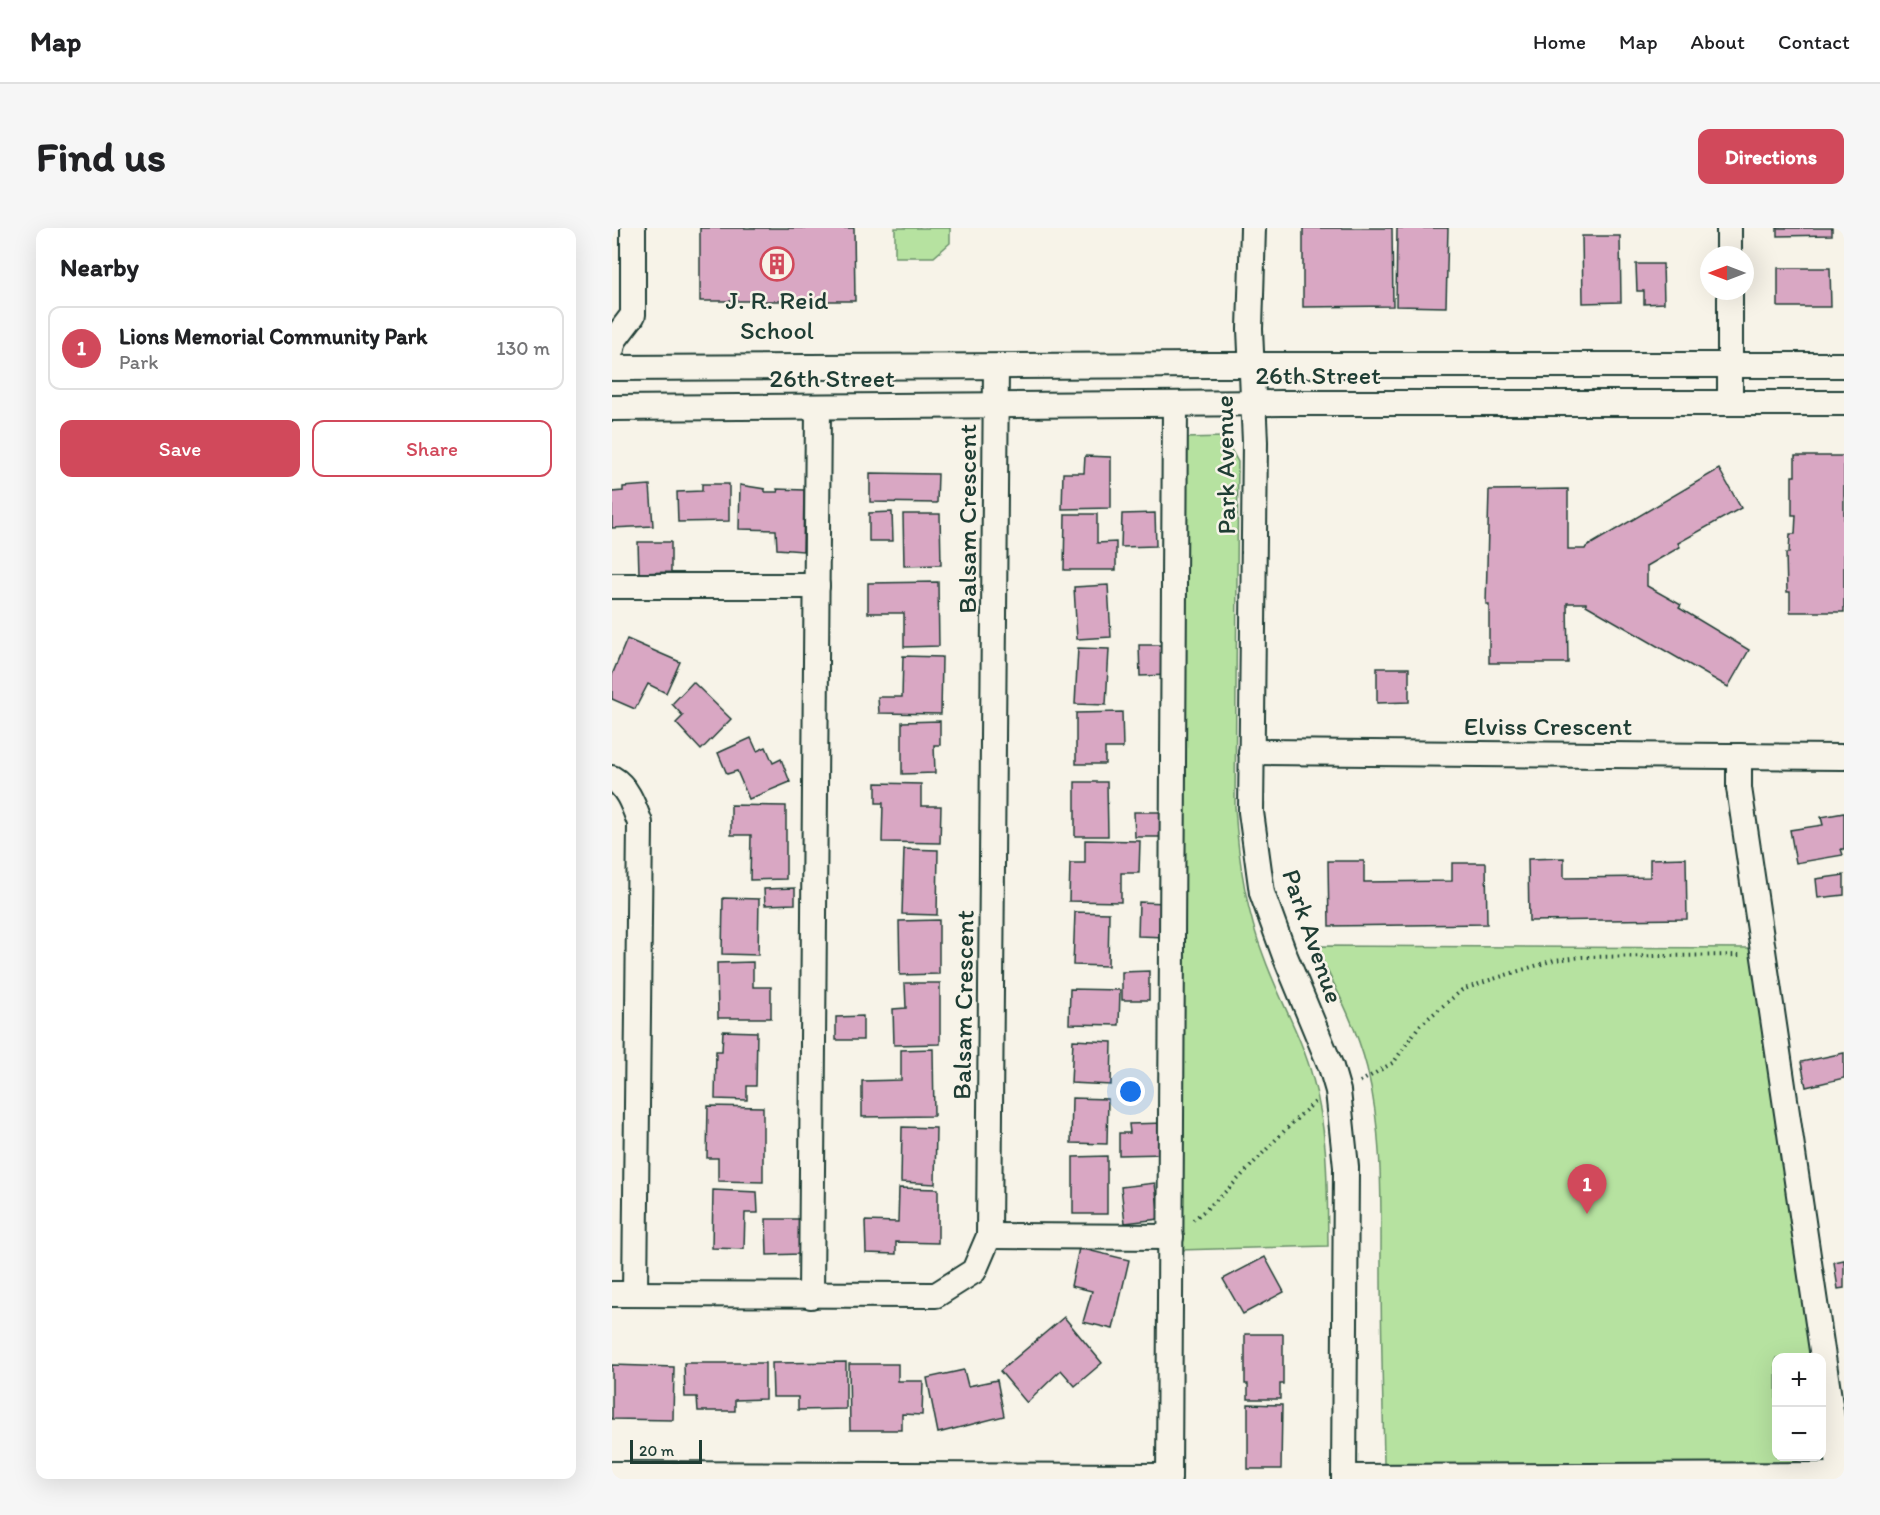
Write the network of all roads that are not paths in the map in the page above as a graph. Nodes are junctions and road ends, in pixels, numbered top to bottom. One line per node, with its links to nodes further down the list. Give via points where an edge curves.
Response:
1 (633, 228): 6 (street, via 633,315 614,340)
2 (1253, 228): 7 (street, Park Avenue)
3 (1729, 228): 4 (street)
4 (1729, 246)
5 (1730, 300): 8 (street)
6 (612, 349)
7 (1252, 365): 8 (street, 26th Street); 10 (street, 26th Street); 12 (street, Park Avenue)
8 (1730, 365): 9 (street, 26th Street); 13 (street)
9 (1844, 365)
10 (996, 367): 11 (street, 26th Street); 16 (street, Balsam Crescent)
11 (612, 368)
12 (1253, 403): 13 (street, 26th Street); 15 (street, 26th Street); 21 (street, Park Avenue)
13 (1730, 403): 14 (street, 26th Street)
14 (1844, 403)
15 (1175, 404): 16 (street, 26th Street); 26 (street)
16 (997, 405): 17 (street, 26th Street); 25 (street, Balsam Crescent)
17 (818, 407): 18 (street, 26th Street); 20 (street)
18 (612, 408)
19 (612, 586): 20 (street)
20 (817, 586): 28 (street)
21 (1251, 752): 22 (street, Elviss Crescent); 32 (street, Park Avenue, via 1251,812 1262,893 1338,1092 1346,1167)
22 (1739, 756): 23 (street, Elviss Crescent); 30 (street, via 1739,788)
23 (1844, 757)
24 (612, 778): 27 (street, via 631,800 640,823)
25 (989, 1236): 26 (street); 28 (street, Balsam Crescent, via 974,1271 936,1295)
26 (1171, 1237): 31 (street)
27 (624, 1294): 28 (street, Balsam Crescent)
28 (811, 1296)
29 (612, 1474): 31 (street)
30 (1841, 1477): 32 (street)
31 (1170, 1478)
32 (1344, 1478)

